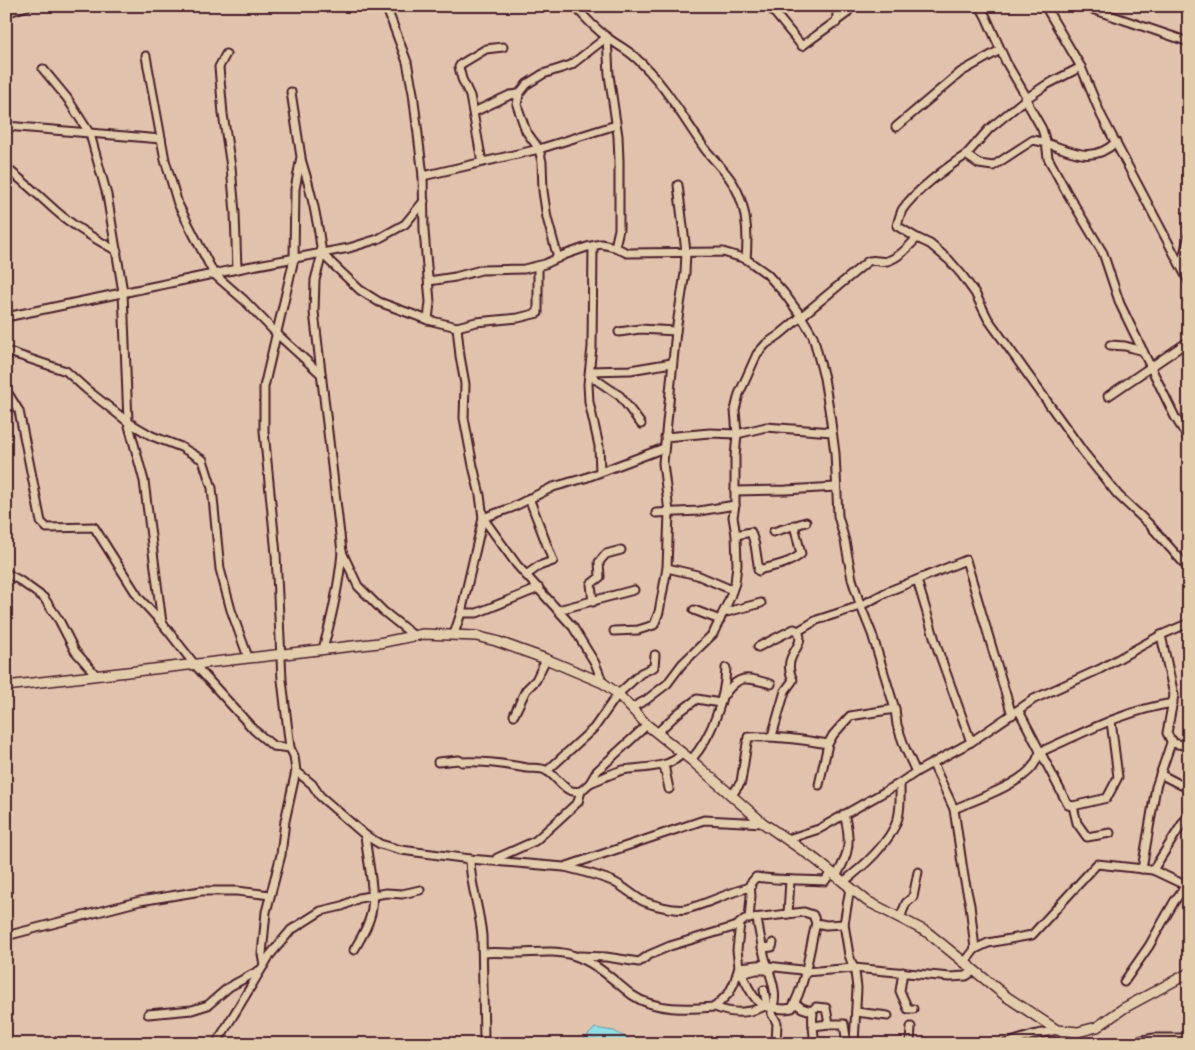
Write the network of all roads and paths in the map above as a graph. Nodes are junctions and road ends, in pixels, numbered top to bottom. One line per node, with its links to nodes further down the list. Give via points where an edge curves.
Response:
1 (27, 6): 10 (street)
2 (386, 6): 36 (street, via 413,92)
3 (576, 6): 12 (street)
4 (769, 6): 11 (street, via 802,46)
5 (838, 6): 11 (street)
6 (980, 6): 15 (street)
7 (1045, 6): 18 (street)
8 (1082, 6): 13 (street)
9 (851, 7): 11 (street)
10 (6, 13)
11 (836, 22)
12 (607, 37): 21 (street, via 572,66 543,74 527,84); 24 (street); 48 (street, via 650,72 732,180 740,195 746,222)
13 (1189, 42)
14 (503, 46): 23 (street, via 486,49 459,67)
15 (1000, 50): 22 (street); 26 (street, via 961,72)
16 (226, 54): 51 (street, via 218,67 222,114 232,167)
17 (146, 56): 28 (street)
18 (1081, 67): 22 (street, via 1046,84); 30 (street)
19 (43, 69): 27 (street)
20 (291, 92): 33 (street)
21 (520, 94): 23 (street, via 510,95); 31 (street, via 517,105 522,122)
22 (1027, 98): 29 (street); 32 (street, via 989,129)
23 (474, 112): 34 (street)
24 (616, 125): 31 (street); 42 (street, via 619,229)
25 (6, 126): 27 (street)
26 (896, 127)
27 (90, 134): 28 (street); 43 (street, via 107,195)
28 (161, 139): 52 (street, via 178,204)
29 (1046, 142): 30 (street, via 1083,155 1095,155); 32 (street, via 1033,140 993,166 979,164); 66 (street, via 1048,158 1103,253 1120,304)
30 (1116, 142): 50 (street)
31 (539, 149): 34 (street); 46 (street, via 547,218)
32 (966, 155): 40 (street, via 947,167 902,211 897,226)
33 (301, 157): 45 (street); 47 (street, via 295,189)
34 (482, 162): 36 (street)
35 (6, 168): 43 (street, via 57,212)
36 (423, 176): 38 (street)
37 (678, 185): 44 (street)
38 (424, 201): 45 (street, via 405,224 378,239); 53 (street)
39 (1189, 235): 50 (street)
40 (917, 238): 56 (street, via 886,262 867,262); 95 (street, via 930,244 962,275 988,319 1084,453 1118,495)
41 (593, 246): 42 (street); 46 (street); 69 (street)
42 (615, 247): 44 (street, via 627,253)
43 (117, 251): 55 (street)
44 (686, 252): 48 (street, via 724,252); 60 (street)
45 (322, 254): 47 (street); 58 (street, via 360,290 379,302); 70 (street, via 315,280 314,312)
46 (558, 258): 49 (street)
47 (294, 259): 51 (street); 61 (street)
48 (746, 259): 56 (street, via 767,274)
49 (538, 266): 53 (street, via 481,270); 59 (street, via 538,314)
50 (1181, 266): 54 (street)
51 (237, 269): 52 (street)
52 (214, 274): 55 (street); 61 (street)
53 (429, 281): 58 (street)
54 (1189, 282)
55 (123, 292): 57 (street); 73 (street)
56 (801, 316): 75 (street, via 813,336 824,378); 76 (street, via 757,354 735,410)
57 (6, 317)
58 (428, 320): 59 (street)
59 (457, 327): 87 (street, via 466,384 464,418)
60 (676, 330): 62 (street); 67 (street)
61 (276, 332): 70 (street); 118 (street, via 264,387 264,431 276,554)
62 (619, 332)
63 (1189, 341): 68 (street)
64 (1110, 345): 66 (street)
65 (6, 351): 73 (street, via 66,371)
66 (1143, 351): 68 (street)
67 (672, 363): 69 (street, via 630,370); 77 (street)
68 (1151, 367): 72 (street); 78 (street)
69 (590, 370): 74 (street, via 595,379 620,396); 80 (street, via 588,384 599,446)
70 (322, 374): 93 (street)
71 (6, 390): 109 (street, via 19,411 41,522 48,528 94,527 139,598)
72 (1108, 396)
73 (128, 422): 109 (street, via 144,481); 120 (street, via 203,460 212,488 220,569)
74 (641, 424)
75 (832, 432): 76 (street, via 766,427); 81 (street)
76 (738, 434): 77 (street); 82 (street)
77 (665, 437): 79 (street)
78 (1189, 440)
79 (664, 448): 80 (street); 85 (street)
80 (600, 472): 83 (street)
81 (836, 487): 82 (street); 104 (street, via 838,516)
82 (735, 491): 84 (street)
83 (529, 498): 87 (street); 97 (street, via 553,561)
84 (735, 505): 85 (street, via 699,512); 91 (street)
85 (669, 512): 86 (street); 94 (street)
86 (656, 513)
87 (483, 518): 97 (street); 107 (street)
88 (806, 522): 89 (street)
89 (794, 525): 90 (street); 91 (street, via 802,554 783,564 759,570 751,532)
90 (773, 532)
91 (736, 535): 101 (street, via 737,565)
92 (621, 550): 102 (street, via 606,554 599,562 600,577 590,584)
93 (342, 552): 114 (street, via 358,586); 117 (street, via 340,580)
94 (667, 568): 101 (street, via 696,575); 111 (street, via 660,612 654,624 638,630)
95 (1189, 568)
96 (6, 573): 124 (street, via 44,598 75,651)
97 (526, 575): 99 (street)
98 (917, 580): 104 (street); 135 (street, via 966,560); 141 (street)
99 (539, 588): 105 (street); 107 (street, via 477,613)
100 (634, 590): 102 (street)
101 (732, 590): 108 (street)
102 (593, 602): 105 (street)
103 (761, 603): 108 (street)
104 (860, 606): 112 (street, via 817,620); 132 (street)
105 (558, 610): 125 (street, via 585,645)
106 (694, 610): 108 (street)
107 (461, 613): 113 (street)
108 (722, 616): 131 (street, via 713,634 682,664 667,684)
109 (162, 623): 122 (street)
110 (1189, 623): 115 (street)
111 (614, 631)
112 (798, 631): 116 (street, via 794,629); 139 (street, via 801,636 799,645 789,662 793,680 785,691)
113 (454, 634): 114 (main road); 121 (main road, via 496,641)
114 (413, 635): 117 (main road, via 379,643)
115 (1161, 635): 130 (street, via 1173,687); 133 (street, via 1034,700)
116 (758, 647)
117 (322, 649): 118 (main road)
118 (280, 653): 120 (main road); 144 (street)
119 (655, 655): 128 (street, via 654,667 641,673)
120 (248, 657): 122 (main road)
121 (546, 659): 125 (main road); 134 (street)
122 (195, 665): 124 (main road); 144 (street, via 254,730 273,746)
123 (726, 668): 129 (street)
124 (96, 675): 127 (main road)
125 (603, 683): 128 (main road)
126 (771, 684): 129 (street, via 744,679 733,682)
127 (6, 686)
128 (618, 694): 131 (main road); 151 (street, via 594,728)
129 (721, 701): 138 (street, via 697,700); 147 (street, via 709,732)
130 (1173, 703): 136 (street); 140 (street, via 1167,733)
131 (631, 708): 137 (main road)
132 (895, 709): 142 (street, via 850,716); 153 (street, via 902,741)
133 (1020, 711): 135 (street); 145 (street)
134 (514, 715)
135 (1012, 715): 141 (street)
136 (1111, 721): 145 (street); 162 (street, via 1118,777 1108,798)
137 (647, 725): 138 (main road); 155 (street, via 597,771)
138 (657, 733): 146 (main road)
139 (772, 736): 142 (street); 161 (street, via 748,737 741,782)
140 (1172, 740): 143 (street, via 1172,744); 154 (street)
141 (971, 742): 149 (street)
142 (828, 744): 157 (street)
143 (1189, 746)
144 (290, 748): 152 (street)
145 (1040, 752): 162 (street, via 1068,805); 163 (street, via 1033,767 1011,784)
146 (682, 753): 147 (main road); 150 (street)
147 (691, 760): 161 (main road)
148 (438, 762): 151 (street, via 494,762)
149 (933, 764): 153 (street); 163 (street)
150 (664, 765): 155 (street, via 622,771); 158 (street)
151 (547, 771): 160 (street, via 566,788 575,793)
152 (296, 772): 168 (street); 183 (street)
153 (916, 772): 156 (street)
154 (1160, 774): 159 (street); 170 (street)
155 (590, 783): 160 (street)
156 (900, 783): 165 (street); 179 (street, via 900,807 893,829 870,859)
157 (819, 785)
158 (669, 789)
159 (1189, 789)
160 (581, 791): 172 (street, via 578,802 535,841 500,858)
161 (732, 795): 166 (main road)
162 (1073, 806): 167 (street, via 1077,823 1087,837)
163 (954, 809): 194 (street)
164 (1189, 813): 173 (street)
165 (844, 814): 169 (street, via 820,829); 179 (street, via 848,846)
166 (763, 823): 169 (main road); 174 (street, via 704,820)
167 (1110, 833)
168 (365, 835): 171 (street, via 390,848); 184 (street)
169 (788, 839): 179 (main road)
170 (1144, 857): 173 (street); 175 (street)
171 (470, 859): 172 (street); 196 (street)
172 (486, 860): 174 (street)
173 (1158, 860): 176 (street)
174 (564, 866): 181 (street, via 597,875 642,900 684,910)
175 (1142, 869): 176 (street); 194 (street, via 1097,864 1032,936 988,943)
176 (1153, 870): 180 (street)
177 (918, 872): 186 (street, via 913,897 906,903)
178 (790, 880): 179 (street); 181 (street, via 756,877); 185 (street)
179 (840, 880): 186 (main road, via 882,910); 190 (street)
180 (1188, 885): 207 (street)
181 (751, 887): 187 (street)
182 (420, 890): 184 (street)
183 (270, 895): 191 (street, via 237,891 174,895); 199 (street)
184 (372, 896): 195 (street, via 371,912); 199 (street, via 321,911 303,922 278,944)
185 (788, 914): 187 (street); 189 (street, via 809,913)
186 (900, 918): 198 (main road, via 927,932)
187 (753, 919): 188 (street); 193 (street)
188 (740, 923): 197 (street, via 670,946 639,962); 202 (street)
189 (816, 923): 190 (street); 204 (street)
190 (844, 924): 201 (street)
191 (6, 936)
192 (773, 943): 193 (street, via 772,947)
193 (762, 948): 200 (street)
194 (975, 949): 198 (street)
195 (354, 950)
196 (483, 952): 197 (street, via 540,951); 221 (street)
197 (577, 956): 210 (street, via 606,973 634,996 650,1003 679,1008)
198 (965, 962): 203 (main road)
199 (263, 967): 215 (street, via 208,1004 192,1010); 225 (street)
200 (768, 967): 202 (street); 204 (street); 211 (street, via 774,999)
201 (854, 968): 204 (street); 205 (street); 214 (street)
202 (740, 970): 210 (street, via 729,993); 211 (street, via 758,1002)
203 (974, 971): 205 (street, via 966,976 950,977); 220 (main road)
204 (805, 972): 209 (street)
205 (903, 972): 212 (street, via 900,991 908,1009)
206 (1189, 973): 220 (main road, via 1124,1008 1097,1027 1078,1032)
207 (1124, 982)
208 (764, 990): 211 (street)
209 (795, 1003): 211 (street, via 792,1008); 213 (street)
210 (715, 1007): 211 (street, via 747,1013)
211 (768, 1007): 226 (street, via 777,1023)
212 (913, 1009)
213 (811, 1010): 217 (street, via 826,1008); 218 (street)
214 (856, 1012): 216 (street); 229 (street)
215 (148, 1014)
216 (888, 1016)
217 (829, 1024): 218 (street); 228 (street, via 844,1024)
218 (813, 1026): 227 (street)
219 (911, 1027): 230 (street)
220 (1057, 1030): 223 (street, via 1034,1035)
221 (484, 1038)
222 (1189, 1038): 224 (street)
223 (1024, 1041): 231 (street)
224 (1163, 1041): 232 (street, via 1138,1040)
225 (216, 1044)
226 (776, 1044)
227 (814, 1044)
228 (847, 1044)
229 (854, 1044)
230 (910, 1044)
231 (1005, 1044)
232 (1120, 1044)

